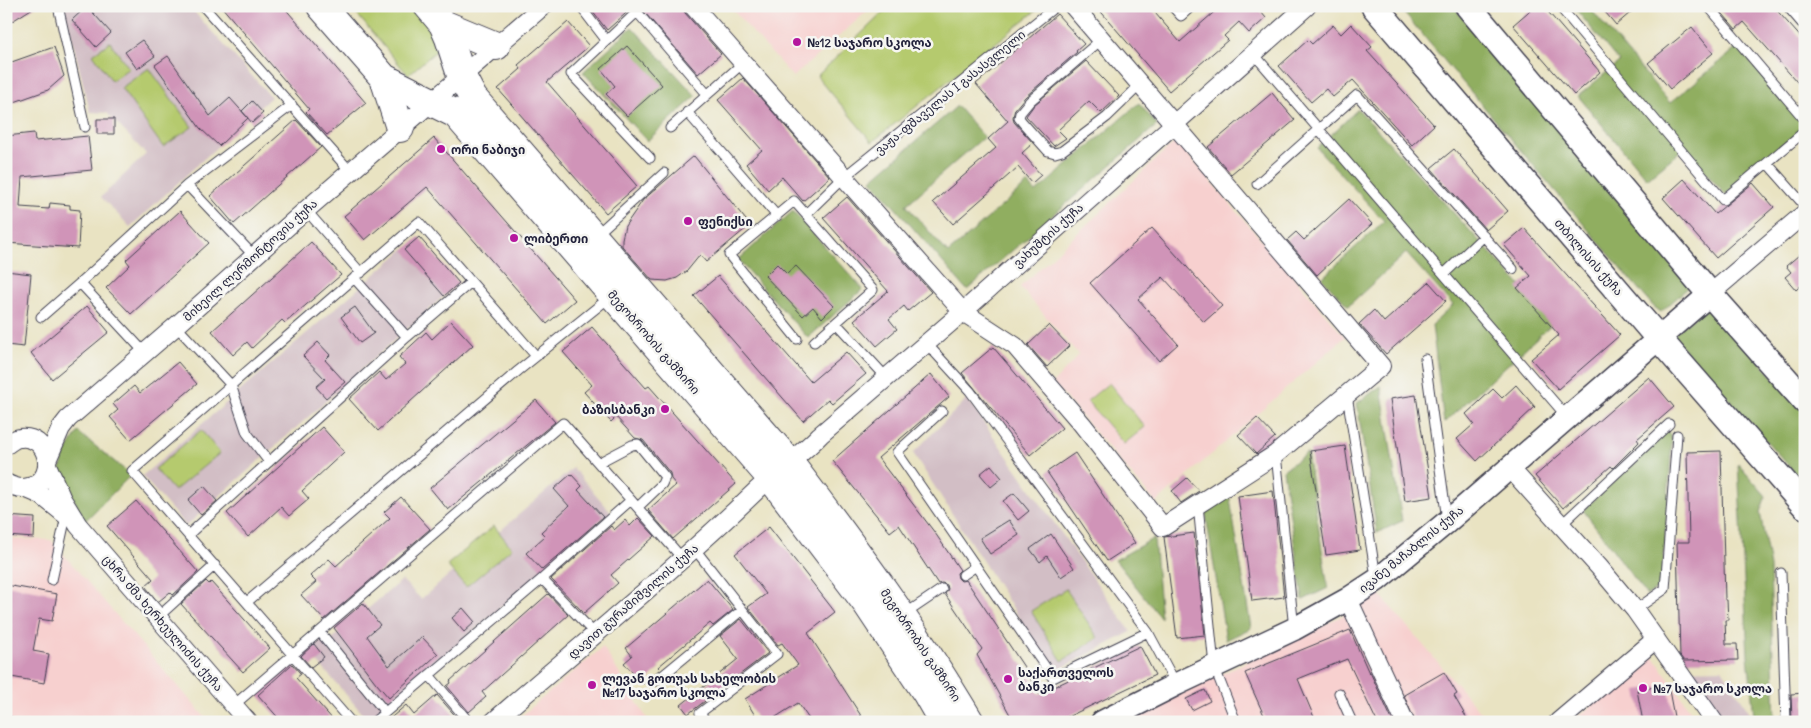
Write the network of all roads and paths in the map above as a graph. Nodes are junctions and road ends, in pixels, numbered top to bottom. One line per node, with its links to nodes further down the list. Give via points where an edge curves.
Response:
1 (58, 6): 33 (lane)
2 (203, 6): 29 (lane)
3 (321, 6): 25 (main road, მეგობრობის გამზირი)
4 (542, 6): 21 (street, მიხეილ ლერმონტოვის ქუჩა)
5 (580, 6): 20 (lane)
6 (693, 6): 23 (street)
7 (1056, 6): 42 (lane, ვაჟა-ფშაველას I გასასვლელი)
8 (1073, 6): 19 (street)
9 (1172, 6): 10 (lane, via 1181,16)
10 (1192, 6)
11 (1306, 6): 22 (street, ვახუშტის ქუჩა)
12 (1374, 6): 66 (main road, თბილისის ქუჩა)
13 (1468, 6): 58 (main road)
14 (1559, 6): 39 (lane, via 1723,200)
15 (1708, 6): 31 (lane)
16 (1793, 6): 18 (street)
17 (436, 15): 21 (main road); 24 (main road, მეგობრობის გამზირი, via 449,38)
18 (1805, 20)
19 (1102, 39): 26 (street); 26 (lane, via 1030,102 1020,113 1022,123 1048,151 1062,151 1106,117)
20 (606, 40): 27 (lane, via 636,12); 38 (lane, via 571,74)
21 (496, 46): 24 (street, მიხეილ ლერმონტოვის ქუჩა)
22 (1253, 53): 32 (street, ვახუშტის ქუჩა); 36 (lane)
23 (743, 63): 27 (lane); 42 (street)
24 (461, 75): 28 (street, მიხეილ ლერმონტოვის ქუჩა); 51 (main road, მეგობრობის გამზირი, via 473,98)
25 (384, 78): 28 (main road, მეგობრობის გამზირი); 34 (main road)
26 (1141, 84): 32 (street)
27 (707, 94): 30 (lane)
28 (431, 102): 34 (street, მიხეილ ლერმონტოვის ქუჩა); 59 (main road, მეგობრობის გამზირი, via 456,114)
29 (292, 105): 40 (lane); 44 (lane)
30 (687, 112): 35 (lane); 49 (lane)
31 (1805, 120)
32 (1174, 123): 60 (street, ვახუშტის ქუჩა); 74 (street, via 1381,366)
33 (85, 127)
34 (400, 128): 40 (street, მიხეილ ლერმონტოვის ქუჩა)
35 (670, 128)
36 (1318, 129): 43 (lane); 50 (lane, via 1357,95); 54 (lane)
37 (1805, 131): 39 (lane)
38 (650, 158)
39 (1768, 163): 45 (lane)
40 (350, 171): 46 (street, მიხეილ ლერმონტოვის ქუჩა)
41 (664, 172): 51 (lane)
42 (844, 177): 48 (lane, ვაჟა-ფშაველას I გასასვლელი); 60 (street)
43 (1257, 184)
44 (187, 185): 52 (lane); 57 (lane)
45 (1805, 206)
46 (306, 210): 52 (street, მიხეილ ლერმონტოვის ქუჩა); 55 (lane)
47 (1805, 213): 58 (street)
48 (806, 214): 49 (lane, via 794,201); 62 (lane, via 873,290)
49 (777, 216): 65 (lane, via 728,255)
50 (1484, 236): 53 (lane); 54 (lane)
51 (593, 238): 87 (main road, მეგობრობის გამზირი)
52 (254, 256): 63 (street, მიხეილ ლერმონტოვის ქუჩა)
53 (1513, 270)
54 (1444, 274): 77 (lane)
55 (358, 276): 56 (lane, via 419,222); 64 (lane); 73 (lane)
56 (471, 282): 64 (lane); 70 (lane)
57 (80, 283): 61 (lane); 69 (lane)
58 (1710, 294): 66 (street, ივანე მაჩაბლის ქუჩა); 75 (main road)
59 (612, 295): 70 (lane); 87 (main road, მეგობრობის გამზირი)
60 (963, 312): 68 (street, ვახუშტის ქუჩა); 91 (street, via 1015,346 1163,527)
61 (41, 317)
62 (836, 323): 67 (lane); 72 (lane)
63 (176, 326): 69 (street, მიხეილ ლერმონტოვის ქუჩა); 73 (lane)
64 (407, 337): 83 (lane)
65 (797, 339)
66 (1658, 339): 77 (street, ივანე მაჩაბლის ქუჩა); 92 (main road, თბილისის ქუჩა)
67 (814, 342)
68 (927, 344): 72 (street, ვახუშტის ქუჩა); 115 (lane, via 970,391)
69 (145, 353): 78 (street, მიხეილ ლერმონტოვის ქუჩა)
70 (536, 356): 108 (lane)
71 (1425, 359): 95 (lane)
72 (887, 378): 87 (street, ვახუშტის ქუჩა)
73 (231, 385): 83 (lane, via 247,433); 97 (lane, via 132,471)
74 (1347, 395): 82 (street); 105 (lane)
75 (1805, 402)
76 (942, 411): 100 (lane, via 898,452)
77 (1567, 417): 86 (street, ივანე მაჩაბლის ქუჩა)
78 (68, 419): 81 (street, მიხეილ ლერმონტოვის ქუჩა, via 46,431); 84 (street, მიხეილ ლერმონტოვის ქუჩა, via 61,428)
79 (1669, 424): 96 (lane)
80 (1678, 435): 110 (lane, via 1665,589)
81 (13, 441): 84 (street, ცხრა ძმა ხერხეულიძის ქუჩა, via 33,440 43,448)
82 (1276, 454): 91 (street); 113 (lane)
83 (269, 462): 97 (lane)
84 (48, 463): 89 (street, მიხეილ ლერმონტოვის ქუჩა, via 44,477); 94 (street, ცხრა ძმა ხერხეულიძის ქუჩა)
85 (598, 463): 90 (lane); 93 (lane, via 638,444 665,477); 114 (lane, via 563,423)
86 (1509, 467): 95 (street, ივანე მაჩაბლის ქუჩა); 96 (street)
87 (780, 470): 98 (street, დავით გურამიშვილის ქუჩა); 111 (main road, მეგობრობის გამზირი, via 818,500); 134 (main road, მეგობრობის გამზირი, via 927,694)
88 (6, 484): 89 (street)
89 (27, 488): 94 (street, ცხრა ძმა ხერხეულიძის ქუჩა)
90 (631, 500): 93 (lane); 103 (lane)
91 (1198, 505): 119 (lane)
92 (1805, 506)
93 (638, 508): 98 (lane)
94 (72, 520): 104 (lane); 112 (street, ცხრა ძმა ხერხეულიძის ქუჩა)
95 (1447, 522): 105 (street, ივანე მაჩაბლის ქუჩა)
96 (1561, 526): 110 (street)
97 (188, 535): 99 (lane)
98 (688, 553): 109 (lane); 116 (street, დავით გურამიშვილის ქუჩა)
99 (215, 565): 108 (lane); 112 (lane)
100 (976, 566): 102 (lane); 115 (lane, via 1053,678)
101 (1780, 573): 142 (lane)
102 (963, 575)
103 (542, 579): 116 (lane); 120 (lane)
104 (52, 580)
105 (1377, 580): 107 (street, ივანე მაჩაბლის ქუჩა)
106 (942, 589): 111 (lane)
107 (1348, 599): 113 (street, ივანე მაჩაბლის ქუჩა); 139 (street)
108 (246, 602): 118 (lane)
109 (742, 610): 121 (lane); 133 (lane, via 777,654 700,713)
110 (1635, 610): 117 (street)
111 (903, 616): 135 (main road, მეგობრობის გამზირი)
112 (157, 618): 124 (street, ცხრა ძმა ხერხეულიძის ქუჩა)
113 (1294, 629): 119 (street, ივანე მაჩაბლის ქუჩა)
114 (320, 632): 118 (lane); 125 (lane)
115 (1148, 632): 122 (lane)
116 (595, 634): 132 (street, დავით გურამიშვილის ქუჩა)
117 (1656, 639): 140 (street); 141 (street)
118 (293, 655): 124 (lane); 129 (lane)
119 (1214, 666): 122 (street, ივანე მაჩაბლის ქუჩა); 137 (lane)
120 (429, 675): 125 (lane); 131 (lane)
121 (656, 681)
122 (1176, 684): 136 (street, ივანე მაჩაბლის ქუჩა)
123 (1339, 693): 138 (lane)
124 (234, 705): 128 (street, ცხრა ძმა ხერხეულიძის ქუჩა)
125 (385, 712): 130 (lane)
126 (6, 720): 127 (lane)
127 (10, 722)
128 (248, 722)
129 (351, 722)
130 (374, 722)
131 (469, 722)
132 (492, 722)
133 (706, 722)
134 (942, 722)
135 (970, 722)
136 (1102, 722)
137 (1236, 722)
138 (1352, 722)
139 (1405, 722)
140 (1558, 722)
141 (1714, 722)
142 (1786, 722)

